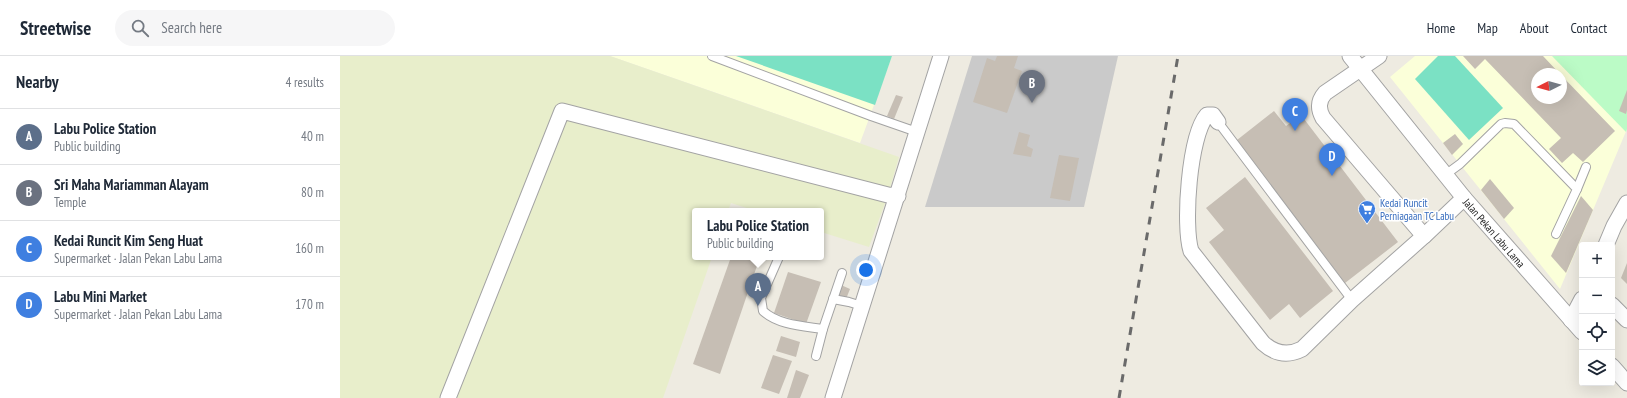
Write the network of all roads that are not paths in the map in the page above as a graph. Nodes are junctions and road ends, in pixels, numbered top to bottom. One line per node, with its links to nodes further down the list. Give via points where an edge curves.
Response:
1 (712, 56): 7 (lane)
2 (941, 56): 7 (street)
3 (1350, 56): 5 (street, Jalan Pekan Labu Lama)
4 (1379, 56): 5 (street)
5 (1361, 70): 9 (street, Jalan Pekan Labu Lama); 15 (street, via 1322,97 1319,102 1320,113)
6 (1218, 122): 20 (lane); 20 (street, via 1213,115 1207,115 1203,120 1191,166 1188,241 1191,252 1263,343 1279,353 1302,349)
7 (917, 132): 11 (street)
8 (1586, 167): 10 (lane)
9 (1445, 175): 10 (lane, via 1501,124 1510,122 1518,126); 12 (street, Jalan Pekan Labu Lama)
10 (1577, 188): 14 (lane)
11 (898, 196): 22 (street); 31 (street, via 562,111)
12 (1464, 198): 15 (street); 24 (street, Jalan Pekan Labu Lama)
13 (1627, 204): 16 (street)
14 (1556, 234)
15 (1424, 236): 20 (street)
16 (1607, 242)
17 (779, 260): 26 (lane, via 761,298 763,312 770,317 799,326)
18 (842, 272): 19 (lane)
19 (833, 299): 22 (lane); 26 (lane)
20 (1352, 300)
21 (1579, 305): 24 (street)
22 (862, 306): 32 (street)
23 (1615, 308): 25 (street)
24 (1571, 320): 27 (street, Jalan Pekan Labu Lama)
25 (1627, 320)
26 (823, 329): 28 (lane)
27 (1579, 329)
28 (816, 356)
29 (1615, 369): 30 (street)
30 (1627, 383)
31 (448, 398)
32 (833, 398)

